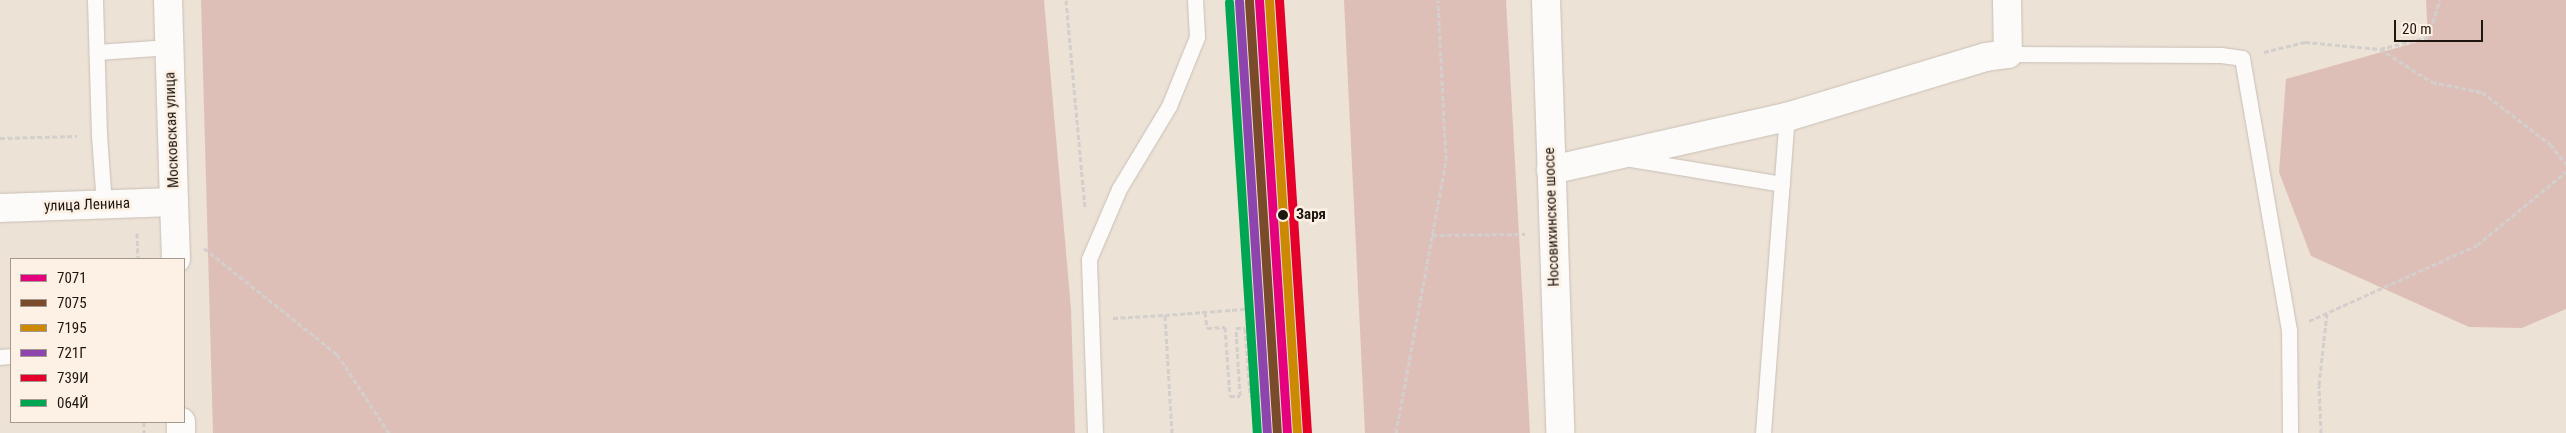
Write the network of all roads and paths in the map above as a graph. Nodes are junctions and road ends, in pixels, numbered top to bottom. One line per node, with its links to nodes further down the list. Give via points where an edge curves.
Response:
1 (95, 0): 11 (lane)
2 (168, 0): 9 (street, Московская улица)
3 (1066, 0): 25 (path)
4 (1195, 0): 34 (lane, via 1197,36 1169,106 1119,188 1089,259)
5 (1438, 0): 28 (path, via 1446,160)
6 (1546, 0): 19 (street, Носовихинское шоссе)
7 (2007, 0): 12 (street)
8 (2440, 0): 10 (path, via 2428,37)
9 (170, 47): 11 (lane); 22 (street, Московская улица)
10 (2380, 49): 13 (path, via 2305,42); 18 (path, via 2432,82 2482,92 2550,144)
11 (97, 52): 15 (lane)
12 (2008, 54): 13 (lane, via 2220,55); 14 (street, via 1986,57)
13 (2242, 58): 35 (lane)
14 (1787, 117): 17 (street); 21 (lane)
15 (99, 136): 16 (path); 23 (lane)
16 (0, 138)
17 (1615, 156): 19 (street); 21 (lane)
18 (2566, 164)
19 (1551, 170): 27 (street, Носовихинское шоссе)
20 (2566, 172): 32 (path, via 2477,245)
21 (1782, 184): 42 (lane)
22 (174, 202): 23 (street, улица Ленина); 26 (street, Московская улица)
23 (104, 204): 24 (street, улица Ленина)
24 (0, 208)
25 (1085, 211)
26 (175, 228): 29 (street, Московская улица); 37 (path, via 215,255 337,354)
27 (1553, 234): 28 (path); 41 (street, Носовихинское шоссе)
28 (1432, 235): 40 (path)
29 (176, 258)
30 (1257, 308): 31 (path)
31 (1206, 312): 33 (path); 36 (path, via 1206,328 1225,327 1230,396 1240,396 1236,328 1245,328 1250,396)
32 (2327, 313): 35 (path); 44 (path, via 2319,385)
33 (1165, 315): 34 (path); 39 (path)
34 (1091, 319): 38 (lane)
35 (2289, 330): 43 (lane)
36 (1262, 395)
37 (389, 433)
38 (1095, 433)
39 (1172, 433)
40 (1396, 433)
41 (1560, 433)
42 (1763, 433)
43 (2290, 433)
44 (2321, 433)

